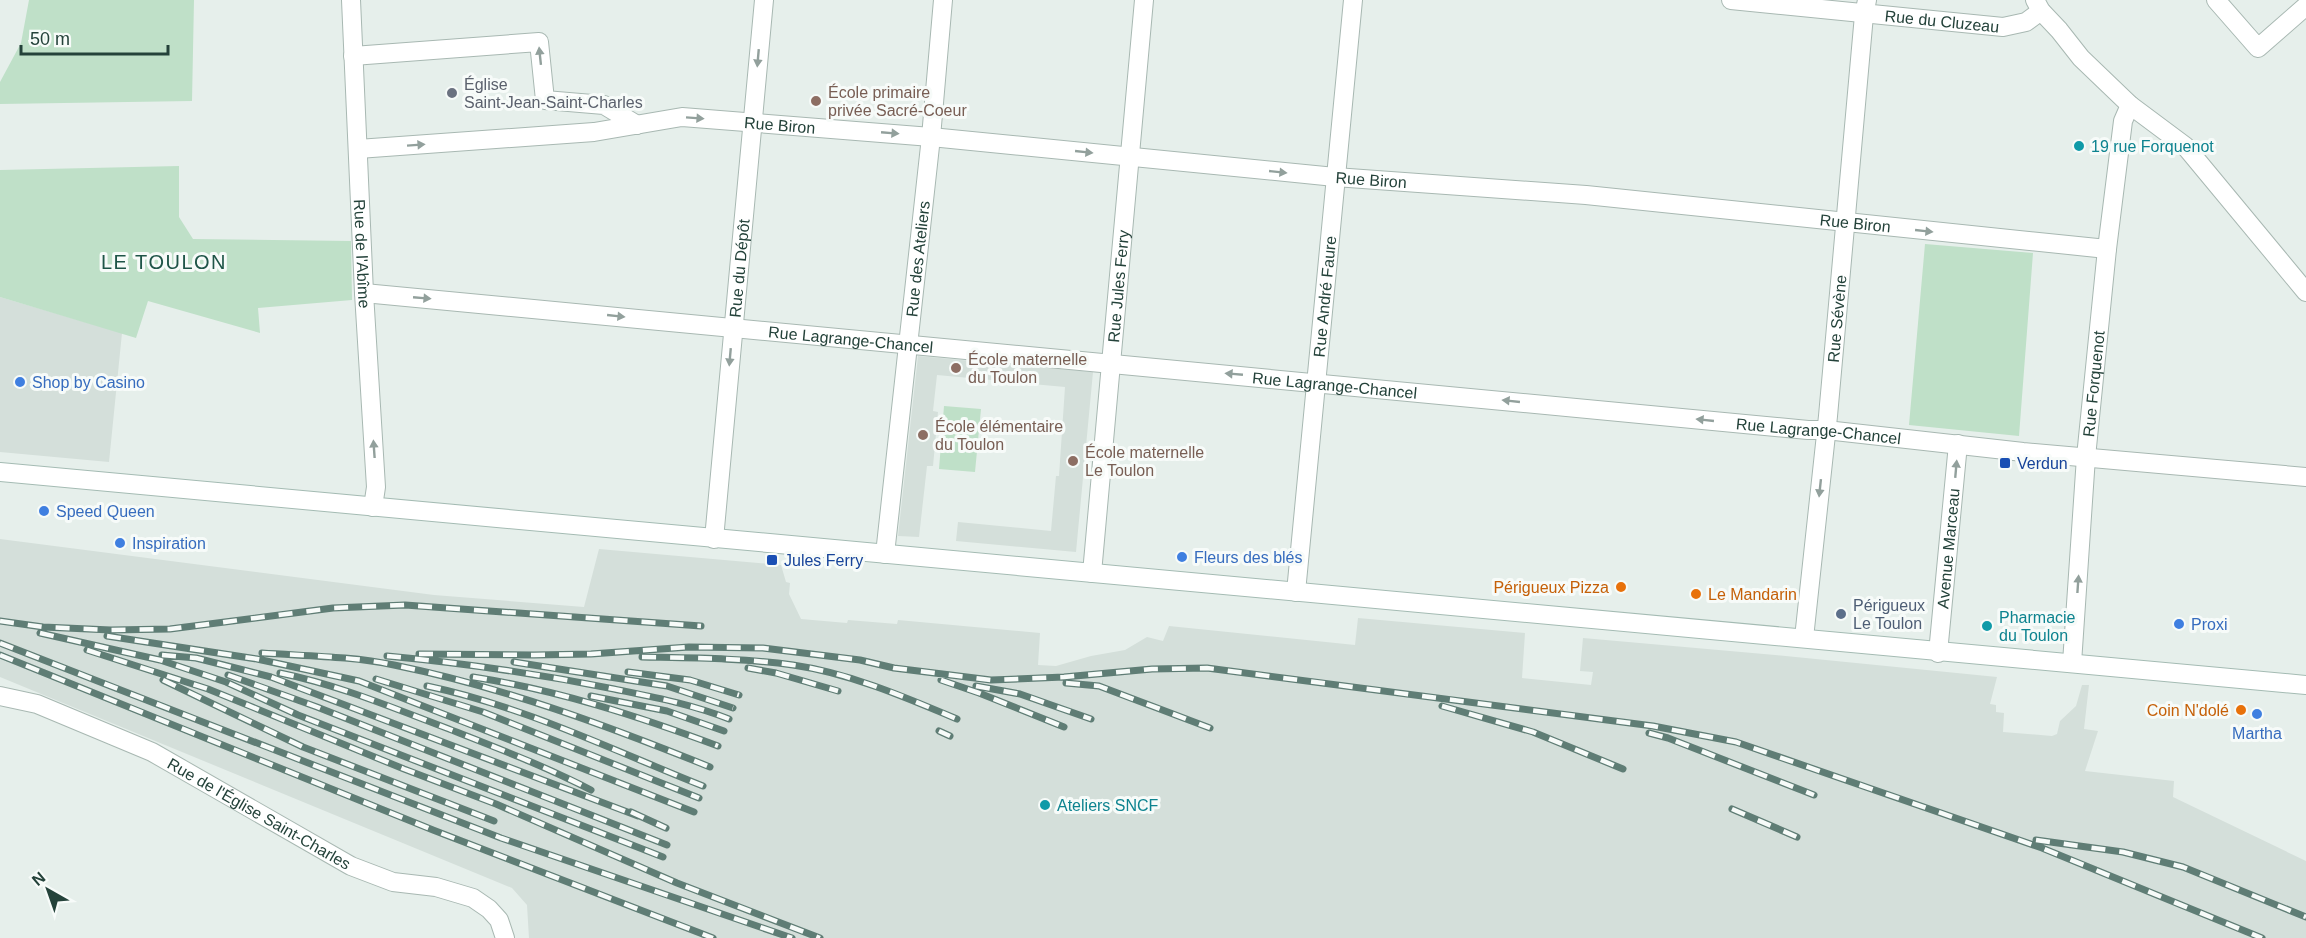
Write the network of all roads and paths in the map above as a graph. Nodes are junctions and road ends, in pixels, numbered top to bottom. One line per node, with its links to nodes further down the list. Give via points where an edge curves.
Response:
1 (351, 0): 11 (street, Rue de l'Abîme)
2 (764, 0): 13 (street, Rue du Dépôt, one-way to 13)
3 (943, 0): 15 (street, Rue des Ateliers)
4 (1144, 0): 17 (street, Rue Jules Ferry)
5 (1353, 0): 18 (street, Rue André Faure)
6 (1731, 0): 10 (street, Rue du Cluzeau)
7 (2216, 0): 9 (street, via 2258,48)
8 (2038, 6): 10 (street, Rue du Cluzeau, via 2018,26 2003,27); 12 (street, via 2081,58)
9 (2306, 6)
10 (1865, 7): 19 (street, Rue Sévène)
11 (353, 56): 14 (street, one-way to 11, via 604,105 545,100 538,42); 16 (street, Rue de l'Abîme)
12 (2130, 105): 20 (street, Rue Forquenot, via 2123,121); 22 (street, via 2185,146)
13 (752, 122): 14 (street, Rue Biron, one-way to 13, via 682,117); 15 (street, Rue Biron, one-way to 15); 23 (street, Rue du Dépôt)
14 (637, 125): 16 (street, Rue Biron, one-way to 14, via 594,132)
15 (931, 137): 17 (street, Rue Biron, one-way to 17); 24 (street, Rue des Ateliers)
16 (358, 149): 21 (street, Rue de l'Abîme)
17 (1131, 156): 18 (street, Rue Biron, one-way to 18); 25 (street, Rue Jules Ferry)
18 (1335, 177): 19 (street, Rue Biron, via 1586,195); 26 (street, Rue André Faure)
19 (1845, 224): 20 (street, Rue Biron, one-way to 20); 27 (street, Rue Sévène)
20 (2107, 249): 29 (street, Rue Forquenot)
21 (364, 292): 23 (street, Rue Lagrange-Chancel, one-way to 23); 32 (street, Rue de l'Abîme, one-way to 21, via 376,487)
22 (2306, 292)
23 (733, 328): 24 (street, Rue Lagrange-Chancel); 33 (street, Rue du Dépôt, one-way to 33)
24 (907, 344): 25 (street, Rue Lagrange-Chancel); 34 (street, Rue des Ateliers)
25 (1112, 363): 26 (street, Rue Lagrange-Chancel, one-way to 25); 35 (street, Rue Jules Ferry)
26 (1315, 382): 27 (street, Rue Lagrange-Chancel, one-way to 26); 36 (street, Rue André Faure)
27 (1826, 430): 28 (street, Rue Lagrange-Chancel); 37 (street, Rue Sévène, one-way to 37)
28 (1958, 444): 29 (street, Rue Lagrange-Chancel); 38 (street, Avenue Marceau, one-way to 28)
29 (2086, 457): 31 (street, Rue Lagrange-Chancel); 39 (street, Rue Forquenot, one-way to 29)
30 (0, 472): 32 (street)
31 (2306, 477)
32 (373, 507): 33 (street)
33 (714, 539): 34 (street)
34 (885, 554): 35 (street)
35 (1092, 573): 36 (street)
36 (1296, 592): 37 (street)
37 (1804, 638): 38 (street)
38 (1938, 653): 39 (street)
39 (2072, 663): 40 (street)
40 (2305, 691)
41 (0, 696): 42 (street, Rue de l'Église Saint-Charles, via 37,704 152,752 351,866 393,882 436,887 473,898 499,920)
42 (505, 938)

